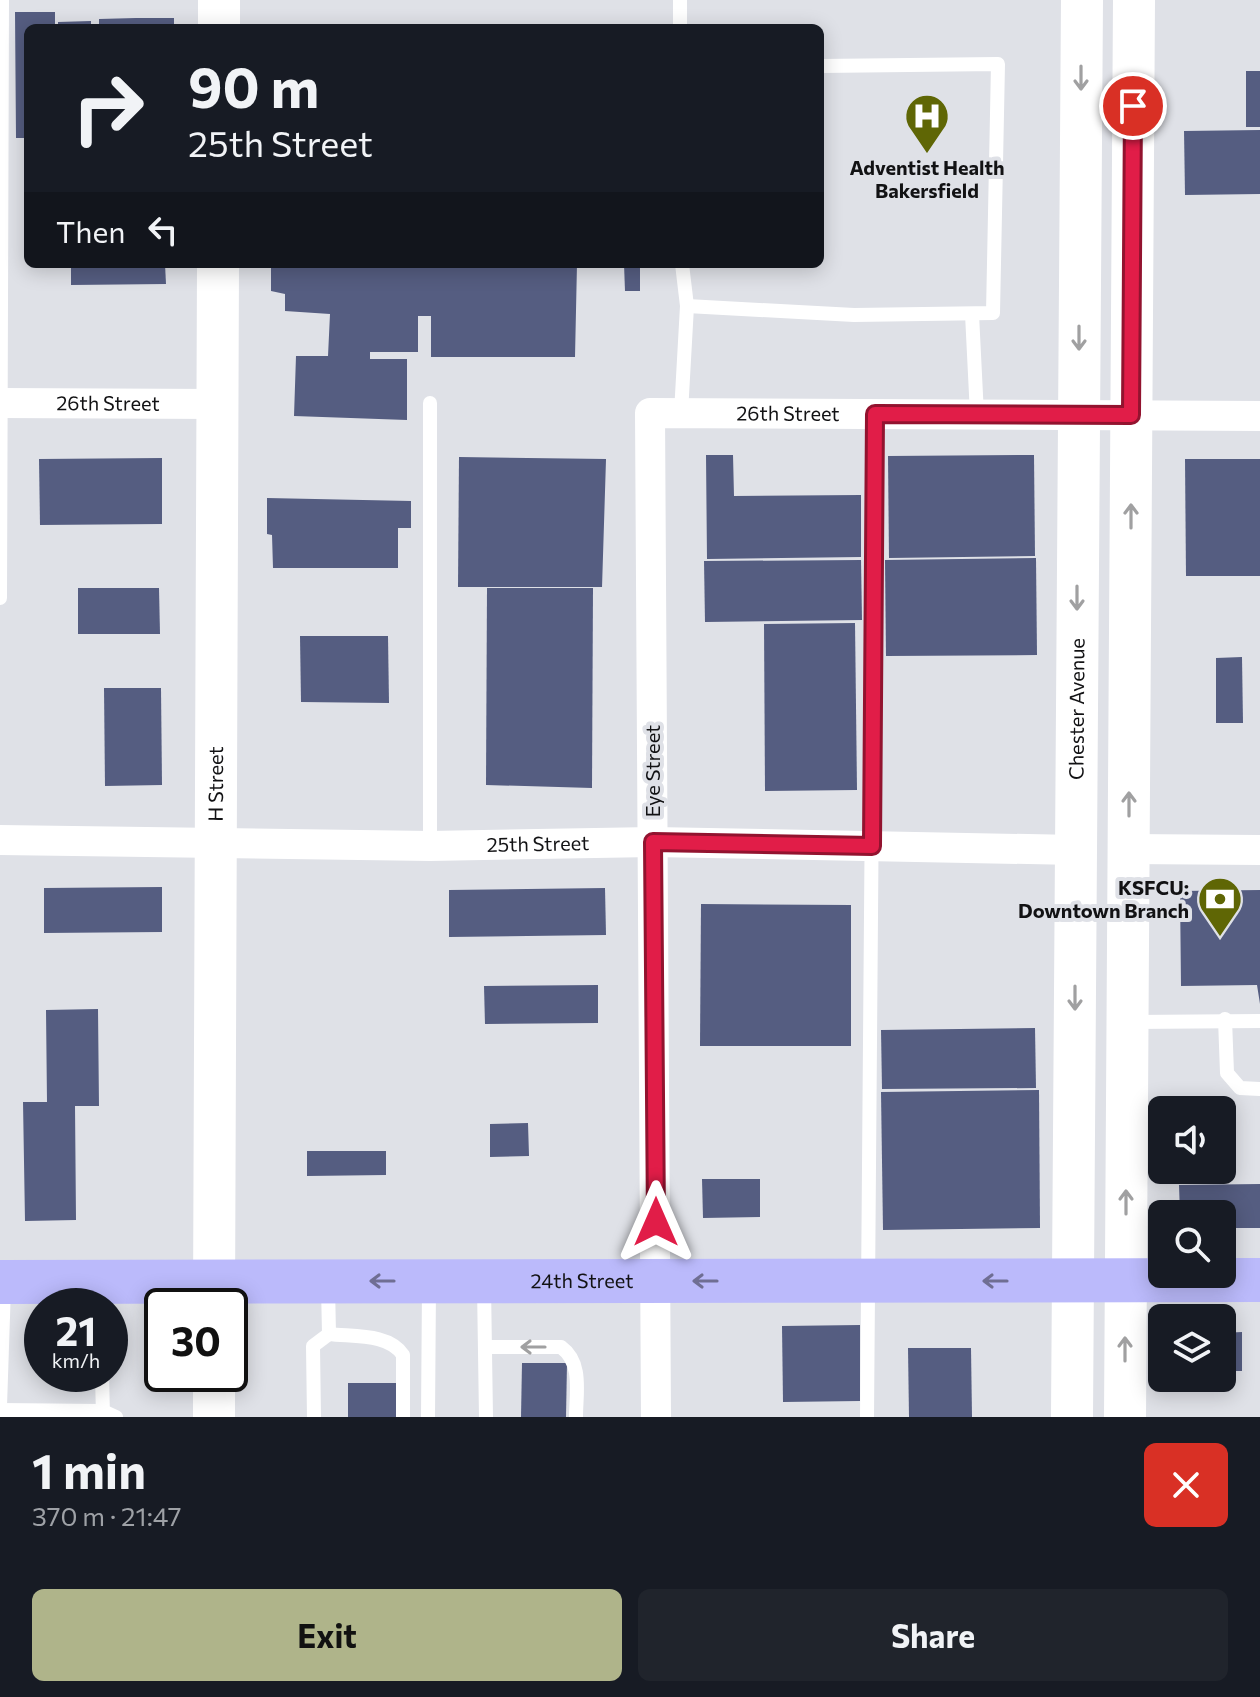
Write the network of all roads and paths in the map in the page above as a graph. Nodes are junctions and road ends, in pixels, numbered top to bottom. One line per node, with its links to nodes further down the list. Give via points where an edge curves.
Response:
1 (2, 0): 13 (lane)
2 (219, 0): 6 (main road)
3 (680, 0): 7 (lane)
4 (1082, 0): 20 (main road, Chester Avenue, one-way to 20)
5 (1134, 0): 21 (main road)
6 (219, 24)
7 (680, 24)
8 (824, 66): 12 (lane, via 998,64 993,313)
9 (218, 268): 15 (main road, H Street)
10 (682, 268): 11 (lane)
11 (687, 306): 12 (lane, via 854,315); 17 (lane)
12 (972, 314): 19 (lane)
13 (0, 403): 15 (street, 26th Street); 23 (lane)
14 (430, 403): 27 (lane)
15 (218, 404): 26 (main road, H Street)
16 (650, 413): 17 (street, 26th Street); 25 (street, Eye Street)
17 (681, 413): 18 (street, 26th Street)
18 (875, 414): 19 (street, 26th Street); 28 (lane)
19 (977, 415): 20 (street, 26th Street)
20 (1079, 415): 21 (street, 26th Street); 30 (main road, Chester Avenue, one-way to 30)
21 (1131, 415): 22 (street, 26th Street); 29 (main road, one-way to 21)
22 (1260, 416)
23 (0, 598)
24 (0, 840): 26 (street, 25th Street)
25 (653, 842): 27 (street, 25th Street); 28 (street, 25th Street); 40 (street, Eye Street)
26 (216, 845): 27 (street, 25th Street); 45 (main road, H Street)
27 (430, 846)
28 (872, 846): 30 (street, 25th Street); 41 (lane)
29 (1129, 849): 31 (street); 34 (main road)
30 (1076, 850): 34 (main road, via 1105,993); 42 (main road, Chester Avenue, one-way to 42)
31 (1260, 850)
32 (1225, 1019): 33 (lane); 34 (lane); 35 (lane, via 1227,1073 1240,1088)
33 (1260, 1021)
34 (1127, 1022): 36 (main road, one-way to 34)
35 (1260, 1089)
36 (1126, 1280): 37 (main road, 24th Street); 42 (main road, 24th Street); 65 (main road, one-way to 36)
37 (1260, 1280)
38 (429, 1281): 39 (main road, 24th Street); 44 (main road, 24th Street, one-way to 44); 59 (lane)
39 (484, 1281): 40 (main road, 24th Street); 49 (lane)
40 (656, 1281): 41 (main road, 24th Street, one-way to 40); 62 (street, Eye Street)
41 (867, 1281): 42 (main road, 24th Street, one-way to 41); 63 (lane)
42 (1073, 1281): 64 (main road, Chester Avenue)
43 (2, 1282): 46 (main road, 24th Street); 50 (lane)
44 (328, 1282): 47 (main road, 24th Street); 48 (lane)
45 (214, 1288)
46 (144, 1290)
47 (248, 1290)
48 (329, 1334): 57 (lane, via 313,1346); 58 (lane, via 390,1341 399,1348)
49 (485, 1347): 60 (lane); 61 (lane, one-way to 49, via 576,1363 569,1352 561,1347)
50 (0, 1364): 53 (lane)
51 (104, 1392): 55 (lane)
52 (214, 1392): 56 (main road)
53 (0, 1408): 54 (lane)
54 (54, 1414): 55 (lane)
55 (107, 1415)
56 (214, 1417)
57 (314, 1417)
58 (403, 1417)
59 (428, 1417)
60 (486, 1417)
61 (576, 1417)
62 (656, 1417)
63 (867, 1417)
64 (1072, 1417)
65 (1125, 1417)

